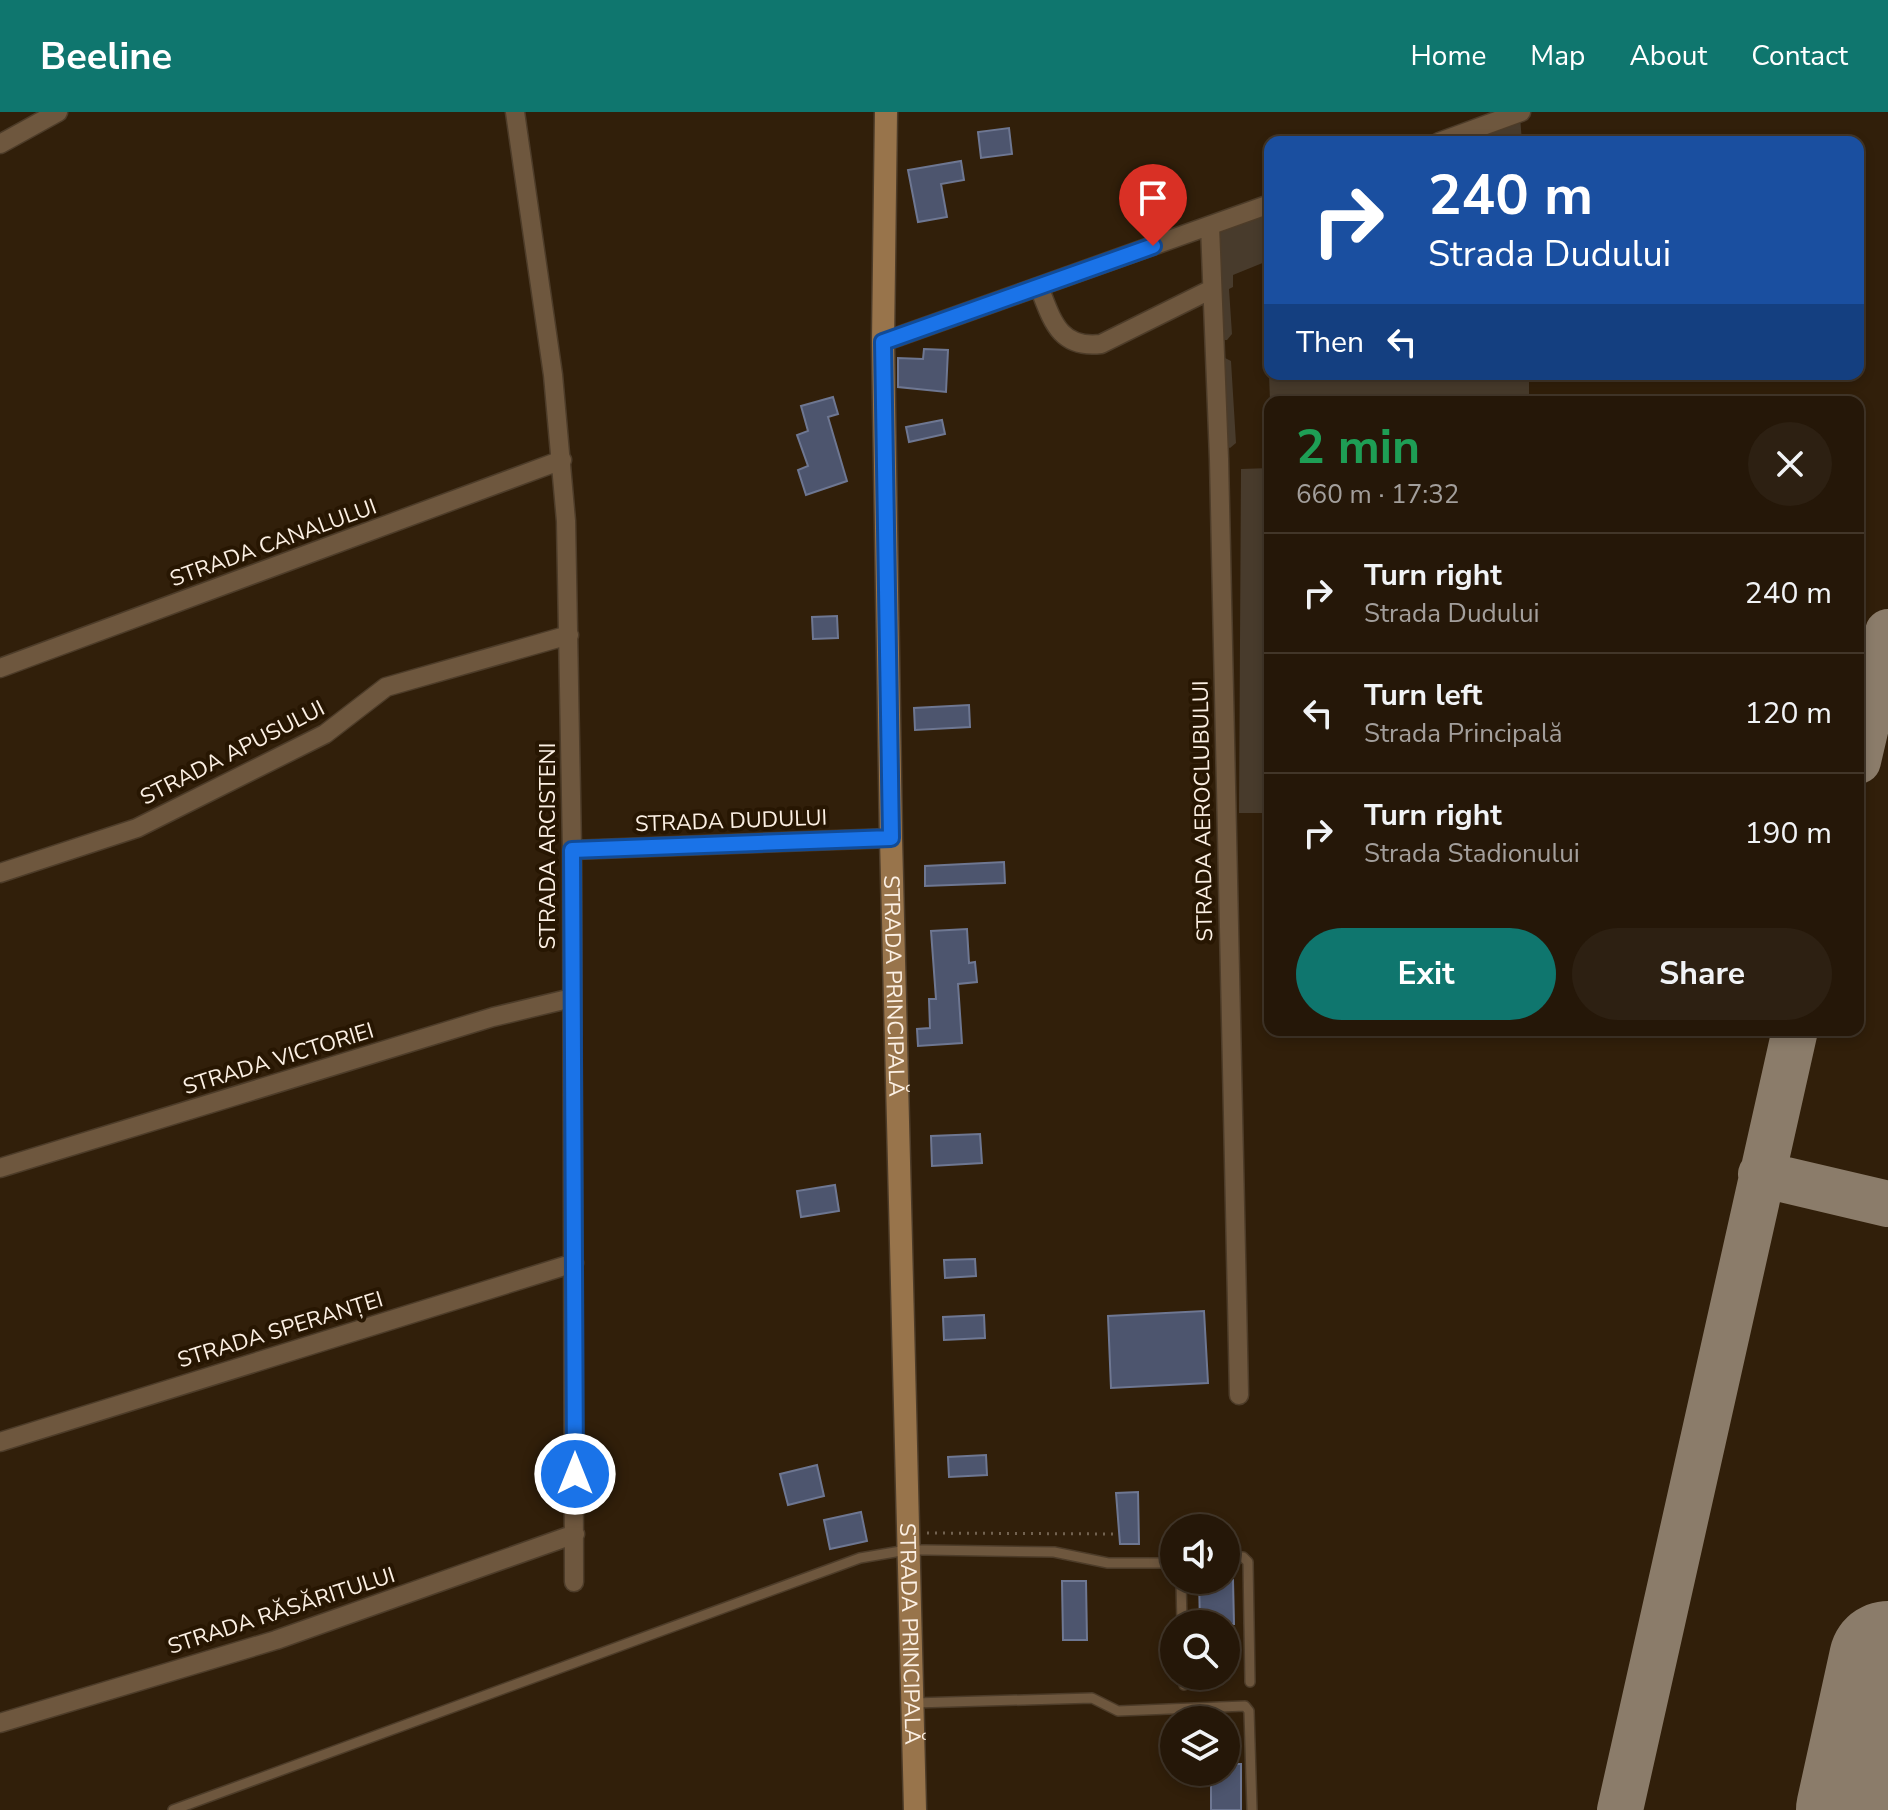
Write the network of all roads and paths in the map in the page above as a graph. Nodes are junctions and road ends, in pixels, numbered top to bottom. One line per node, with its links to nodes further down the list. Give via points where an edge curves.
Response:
1 (58, 112): 6 (street)
2 (515, 112): 12 (street, STRADA ARCISTENI)
3 (886, 112): 11 (main road, STRADA PRINCIPALĂ)
4 (1521, 112): 5 (street)
5 (1455, 136)
6 (0, 144)
7 (1264, 206): 8 (street)
8 (1210, 226): 9 (street); 10 (street, STRADA AEROCLUBULUI)
9 (1039, 287): 10 (street, via 1062,334 1085,346 1101,344); 11 (street)
10 (1212, 289): 21 (street, STRADA AEROCLUBULUI)
11 (883, 342): 15 (main road, STRADA PRINCIPALĂ)
12 (562, 460): 13 (street, STRADA ARCISTENI); 14 (street, STRADA CANALULUI)
13 (569, 635): 16 (street, STRADA ARCISTENI); 17 (street, STRADA APUSULUI, via 386,687 325,734 137,828)
14 (0, 668)
15 (891, 838): 16 (street, STRADA DUDULUI); 26 (main road, STRADA PRINCIPALĂ)
16 (572, 850): 18 (street, STRADA ARCISTENI)
17 (0, 873)
18 (572, 998): 19 (street, STRADA VICTORIEI, via 493,1017); 20 (street, STRADA ARCISTENI)
19 (0, 1168)
20 (574, 1263): 22 (street, STRADA SPERANȚEI); 24 (street, STRADA ARCISTENI)
21 (1239, 1395)
22 (0, 1442)
23 (927, 1533): 25 (path)
24 (575, 1534): 29 (street, STRADA ARCISTENI); 32 (street, STRADA RĂSĂRITULUI, via 276,1640)
25 (1114, 1534)
26 (907, 1550): 28 (lane, via 1054,1552 1108,1563); 31 (main road, STRADA PRINCIPALĂ); 33 (lane, via 860,1558)
27 (1240, 1557): 30 (lane, via 1248,1562)
28 (1160, 1563)
29 (574, 1582)
30 (1250, 1682)
31 (912, 1703): 34 (main road, STRADA PRINCIPALĂ); 35 (lane, via 1092,1698 1118,1711 1245,1706)
32 (0, 1723)
33 (173, 1810)
34 (915, 1810)
35 (1252, 1810)

